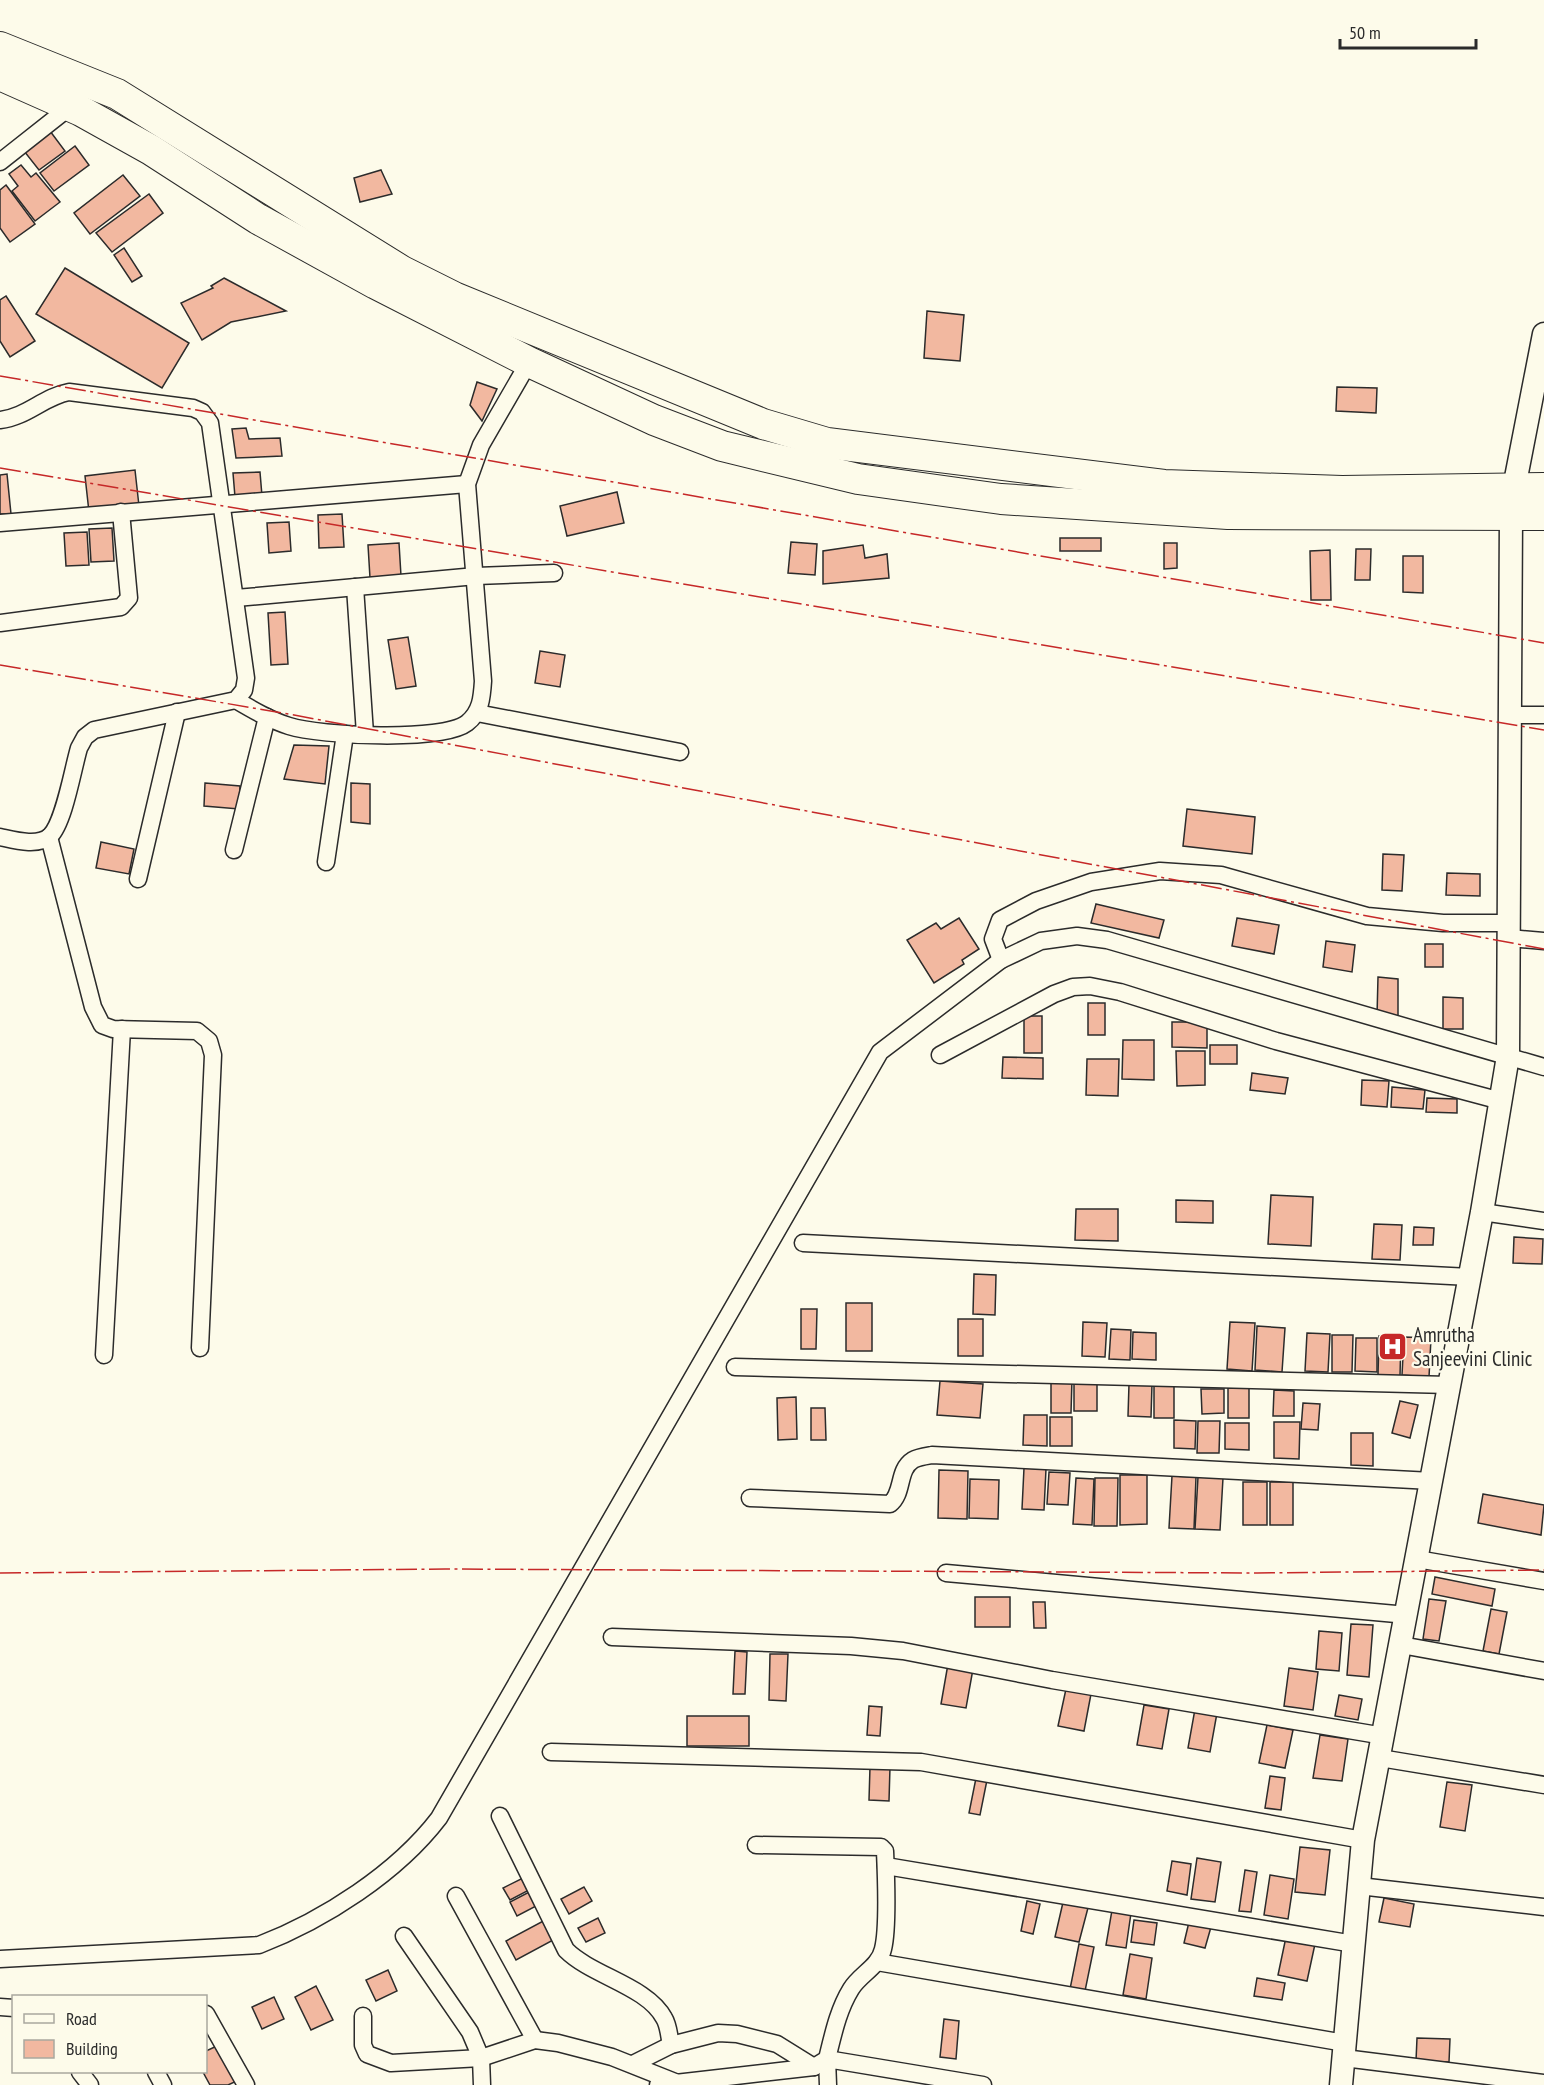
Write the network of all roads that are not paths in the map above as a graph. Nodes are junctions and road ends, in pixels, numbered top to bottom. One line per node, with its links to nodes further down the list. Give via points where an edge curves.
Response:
1 (0, 47): 8 (highway, via 117,94 402,272 763,424)
2 (0, 75): 3 (highway)
3 (71, 106): 4 (street); 6 (highway, via 151,150 304,246)
4 (0, 162)
5 (1544, 334): 11 (main road)
6 (529, 362): 8 (highway, via 654,420 722,446); 9 (street, via 481,445)
7 (0, 420): 12 (street, via 15,419 55,394 69,392 193,408 210,423)
8 (824, 456): 11 (highway, via 858,479 1000,499 1180,512)
9 (467, 484): 12 (street); 17 (street)
10 (1544, 488): 11 (highway)
11 (1513, 501): 14 (highway); 24 (main road)
12 (221, 503): 13 (street); 19 (street)
13 (121, 512): 15 (street); 20 (street, via 128,603)
14 (1544, 515)
15 (0, 523)
16 (554, 573): 17 (street)
17 (476, 576): 18 (street); 23 (street, via 483,681)
18 (355, 587): 19 (street); 28 (street)
19 (236, 598): 21 (street, via 246,678 244,690)
20 (0, 623)
21 (236, 700): 22 (street); 26 (street)
22 (177, 712): 31 (street, via 94,730 85,737 58,824); 34 (street)
23 (477, 713): 28 (street, via 446,732); 29 (street)
24 (1511, 715): 25 (street); 35 (main road)
25 (1544, 715)
26 (267, 717): 27 (street, via 292,727); 32 (street)
27 (345, 734): 28 (street); 33 (street)
28 (365, 734)
29 (680, 752)
30 (0, 837): 31 (street, via 39,841)
31 (50, 837): 38 (street, via 93,1007 102,1025)
32 (234, 850)
33 (326, 862)
34 (138, 879)
35 (1509, 931): 36 (street); 37 (street, via 1367,916 1221,875 1160,871 1091,882 1036,901 1000,920 993,939); 41 (main road)
36 (1544, 941)
37 (1001, 960): 41 (street, via 1041,942 1077,936 1107,940); 71 (street, via 880,1052 439,1818 418,1844 330,1912 259,1945)
38 (122, 1029): 46 (street, via 197,1031 209,1041 213,1055); 47 (street)
39 (940, 1055): 41 (street, via 1054,993 1090,986 1276,1041)
40 (1544, 1067): 41 (street)
41 (1505, 1076): 42 (main road)
42 (1482, 1212): 43 (street); 45 (main road)
43 (1544, 1221)
44 (803, 1243): 45 (street)
45 (1470, 1277): 49 (main road)
46 (200, 1348)
47 (104, 1355)
48 (735, 1367): 49 (street)
49 (1449, 1385): 50 (main road)
50 (1432, 1481): 51 (street, via 932,1455 912,1460 904,1468 897,1498 890,1504); 52 (main road)
51 (750, 1498)
52 (1417, 1559): 54 (street); 55 (main road)
53 (946, 1573): 55 (street)
54 (1544, 1581)
55 (1407, 1615): 57 (main road)
56 (612, 1637): 59 (street, via 903,1651)
57 (1401, 1645): 58 (street); 59 (main road)
58 (1544, 1671)
59 (1382, 1747): 61 (street); 63 (main road)
60 (551, 1752): 63 (street, via 921,1762)
61 (1544, 1785)
62 (500, 1816): 76 (street, via 566,1950 660,2012 666,2020)
63 (1363, 1840): 66 (main road)
64 (756, 1845): 65 (street, via 874,1846 885,1851)
65 (886, 1866): 70 (street); 72 (street, via 883,1949)
66 (1359, 1886): 68 (street); 70 (main road)
67 (456, 1896): 75 (street)
68 (1544, 1907)
69 (404, 1936): 78 (street, via 470,2032)
70 (1354, 1944): 77 (main road)
71 (0, 1959)
72 (877, 1962): 77 (street); 79 (street, via 853,1986 842,2005)
73 (207, 2016): 85 (street)
74 (363, 2016): 78 (street, via 363,2045 367,2054 376,2059 391,2063)
75 (535, 2040): 78 (street); 80 (street)
76 (671, 2045): 79 (street, via 707,2035 737,2034 777,2044); 80 (street)
77 (1344, 2051): 83 (street); 90 (main road)
78 (481, 2058): 86 (street)
79 (820, 2063): 82 (street); 88 (street); 89 (street)
80 (633, 2064): 82 (street)
81 (81, 2073): 84 (street)
82 (679, 2083): 87 (street)
83 (1544, 2083)
84 (90, 2085)
85 (246, 2085)
86 (482, 2085)
87 (658, 2085)
88 (828, 2085)
89 (983, 2085)
90 (1341, 2085)

